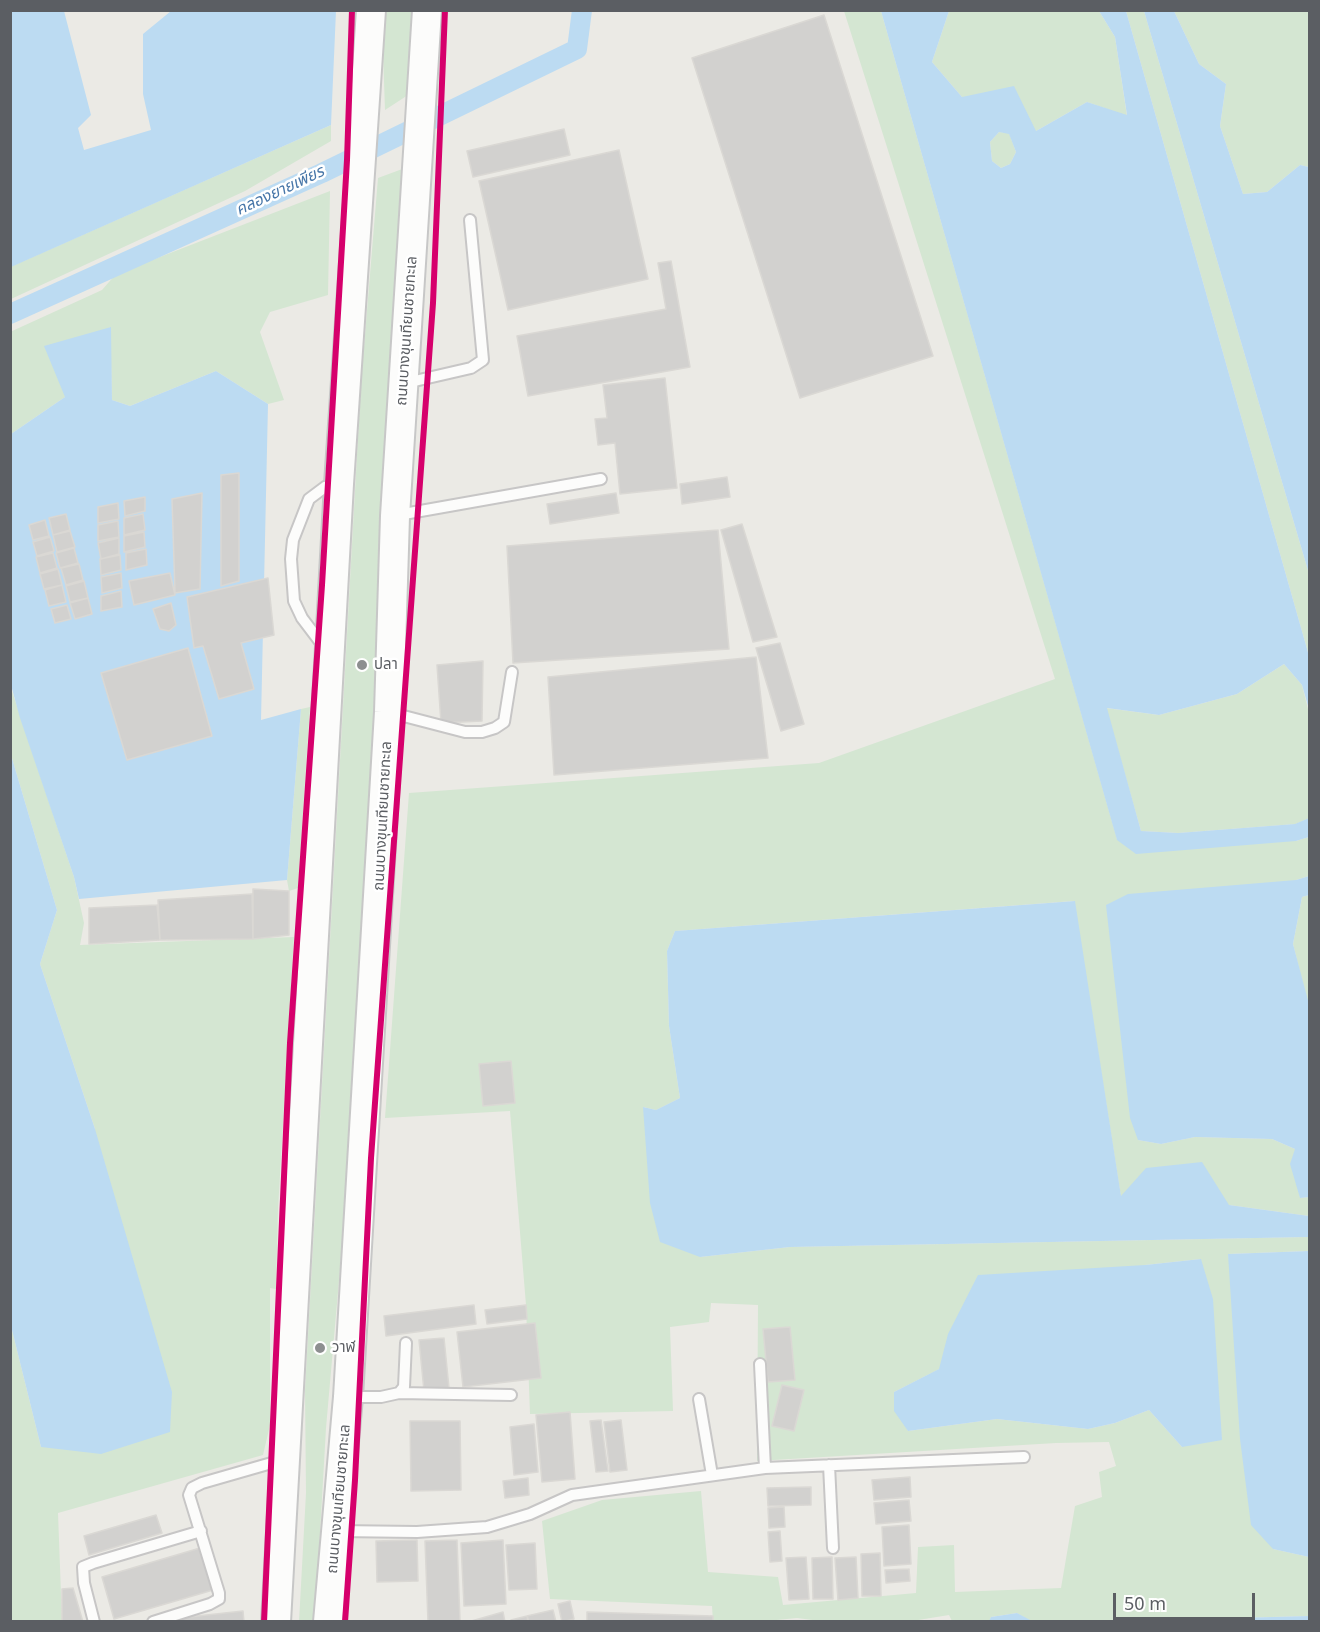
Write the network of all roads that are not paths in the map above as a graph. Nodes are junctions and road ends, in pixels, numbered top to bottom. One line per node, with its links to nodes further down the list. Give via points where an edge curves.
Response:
1 (371, 10): 6 (main road)
2 (427, 10): 4 (main road, ถนนบางขุนเทียนชายทะเล)
3 (470, 220): 4 (lane, via 483,360 471,368)
4 (403, 383): 7 (main road, ถนนบางขุนเทียนชายทะเล)
5 (601, 479): 7 (lane)
6 (339, 484): 8 (main road); 8 (lane, via 309,499 293,540 291,559 294,601)
7 (394, 516): 10 (main road, ถนนบางขุนเทียนชายทะเล)
8 (330, 655): 16 (main road)
9 (512, 672): 10 (lane, via 504,722 495,728 465,732)
10 (389, 712): 15 (main road, ถนนบางขุนเทียนชายทะเล)
11 (406, 1343): 13 (lane, via 404,1387)
12 (760, 1364): 21 (lane)
13 (399, 1393): 14 (lane); 15 (lane)
14 (511, 1395)
15 (348, 1397): 24 (main road, ถนนบางขุนเทียนชายทะเล)
16 (289, 1399): 19 (main road); 29 (main road, via 301,1476)
17 (699, 1399): 22 (lane)
18 (1024, 1457): 20 (lane)
19 (286, 1459): 23 (lane, via 194,1486 189,1495); 28 (main road)
20 (828, 1465): 21 (lane); 25 (lane)
21 (765, 1468): 22 (lane)
22 (712, 1475): 24 (lane, via 572,1495 487,1527 417,1532)
23 (201, 1531): 26 (lane, via 83,1567); 27 (lane, via 219,1599)
24 (337, 1531): 30 (main road, ถนนบางขุนเทียนชายทะเล)
25 (834, 1548)
26 (94, 1622)
27 (153, 1622)
28 (276, 1622)
29 (292, 1622)
30 (328, 1622)

